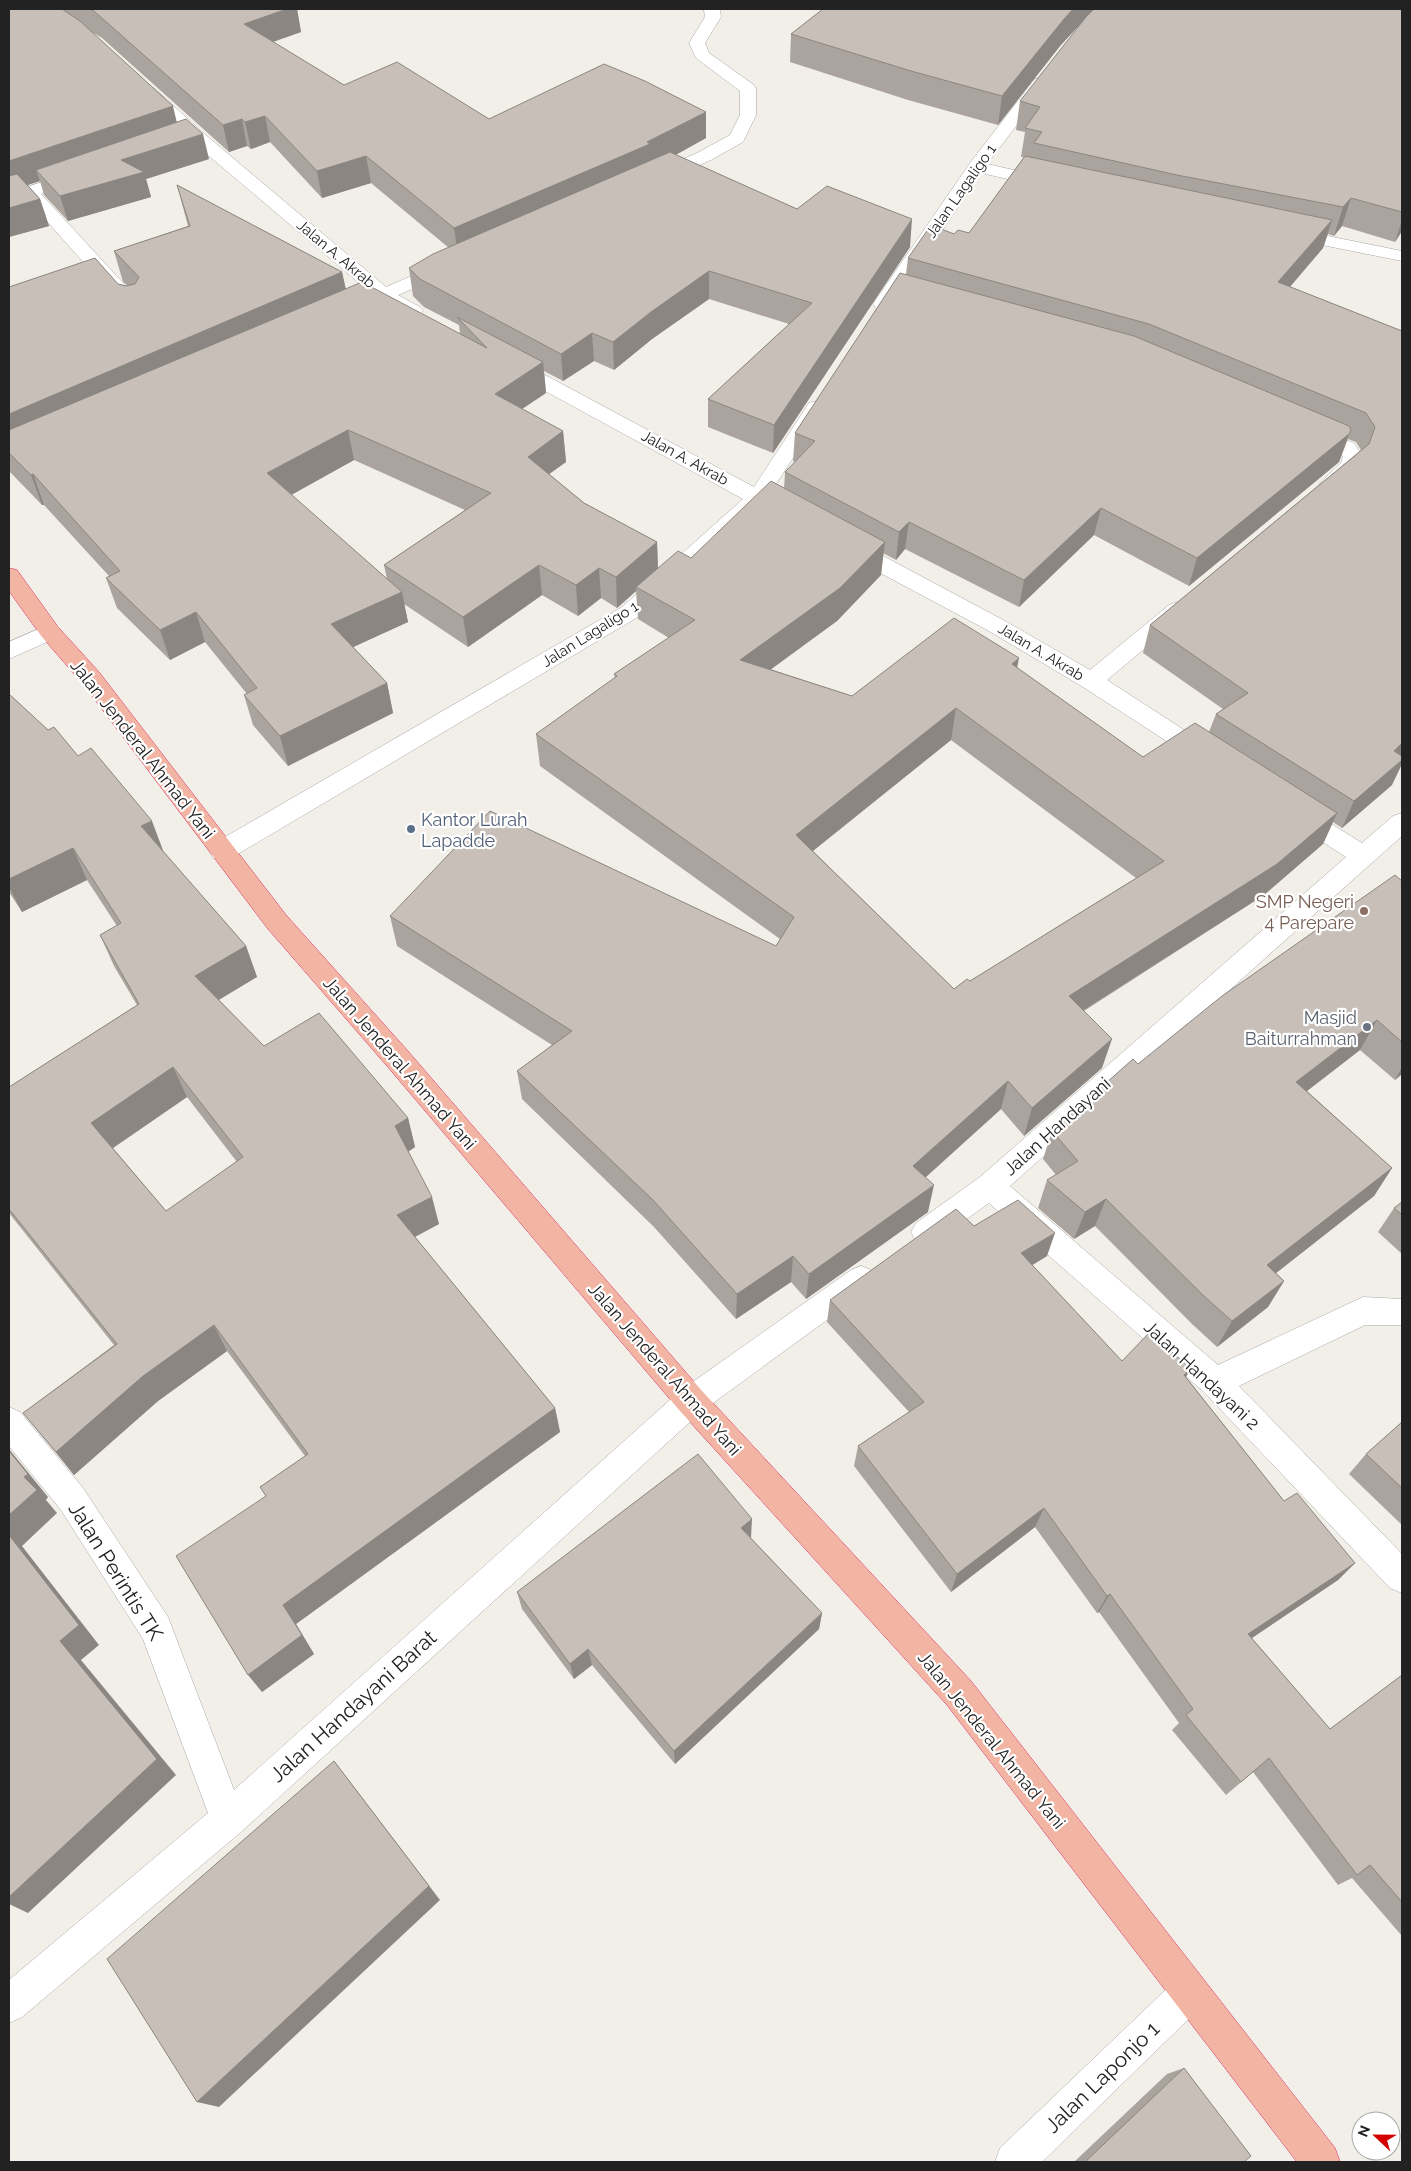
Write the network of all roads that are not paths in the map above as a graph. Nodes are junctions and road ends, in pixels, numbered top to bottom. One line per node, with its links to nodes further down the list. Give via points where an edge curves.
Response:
1 (712, 9): 6 (street, via 713,17 697,43 702,55 748,88 748,115 737,138)
2 (1055, 65): 4 (street, Jalan Lagaligo 1)
3 (131, 76): 13 (street, Jalan A. Akrab, via 186,138)
4 (976, 167): 7 (street); 16 (street, Jalan Lagaligo 1, via 900,294)
5 (94, 170): 8 (street)
6 (643, 183)
7 (1067, 187)
8 (30, 192): 9 (street); 14 (street)
9 (9, 199)
10 (1267, 229): 11 (street)
11 (1402, 256)
12 (464, 260): 13 (street)
13 (384, 294): 15 (street); 17 (street, Jalan A. Akrab)
14 (129, 302)
15 (356, 307)
16 (875, 316)
17 (427, 318)
18 (496, 356): 21 (street, Jalan A. Akrab)
19 (826, 390): 21 (street, Jalan Lagaligo 1)
20 (1294, 426): 22 (street, via 1347,448 1354,457 1350,466)
21 (756, 498): 23 (street, Jalan A. Akrab); 33 (street, Jalan Lagaligo 1, via 630,612)
22 (1312, 498)
23 (808, 525)
24 (834, 539): 29 (street, Jalan A. Akrab, via 997,626)
25 (9, 575): 27 (highway, Jalan Jenderal Ahmad Yani)
26 (1190, 599): 29 (street)
27 (50, 632): 28 (street); 33 (highway, Jalan Jenderal Ahmad Yani, via 91,678)
28 (9, 651)
29 (1091, 681): 30 (street, Jalan A. Akrab)
30 (1223, 766)
31 (1281, 803): 34 (street)
32 (1402, 822): 34 (street, Jalan Handayani)
33 (222, 851): 40 (highway, Jalan Jenderal Ahmad Yani, via 277,922)
34 (1364, 856): 35 (street, Jalan Handayani)
35 (990, 1186): 36 (street, Jalan Handayani); 39 (street, Jalan Handayani 2)
36 (909, 1244)
37 (885, 1262): 40 (street)
38 (1402, 1312): 39 (street, via 1363,1311)
39 (1215, 1382): 42 (street, Jalan Handayani 2)
40 (691, 1401): 43 (street, Jalan Handayani Barat); 44 (highway, Jalan Jenderal Ahmad Yani, via 959,1693)
41 (9, 1422): 43 (street, Jalan Perintis TK, via 72,1499 156,1629)
42 (1402, 1577)
43 (228, 1819): 45 (street, Jalan Handayani Barat)
44 (1190, 1992): 46 (street, Jalan Laponjo 1); 47 (highway, Jalan Jenderal Ahmad Yani)
45 (9, 2004)
46 (1014, 2162)
47 (1321, 2162)

